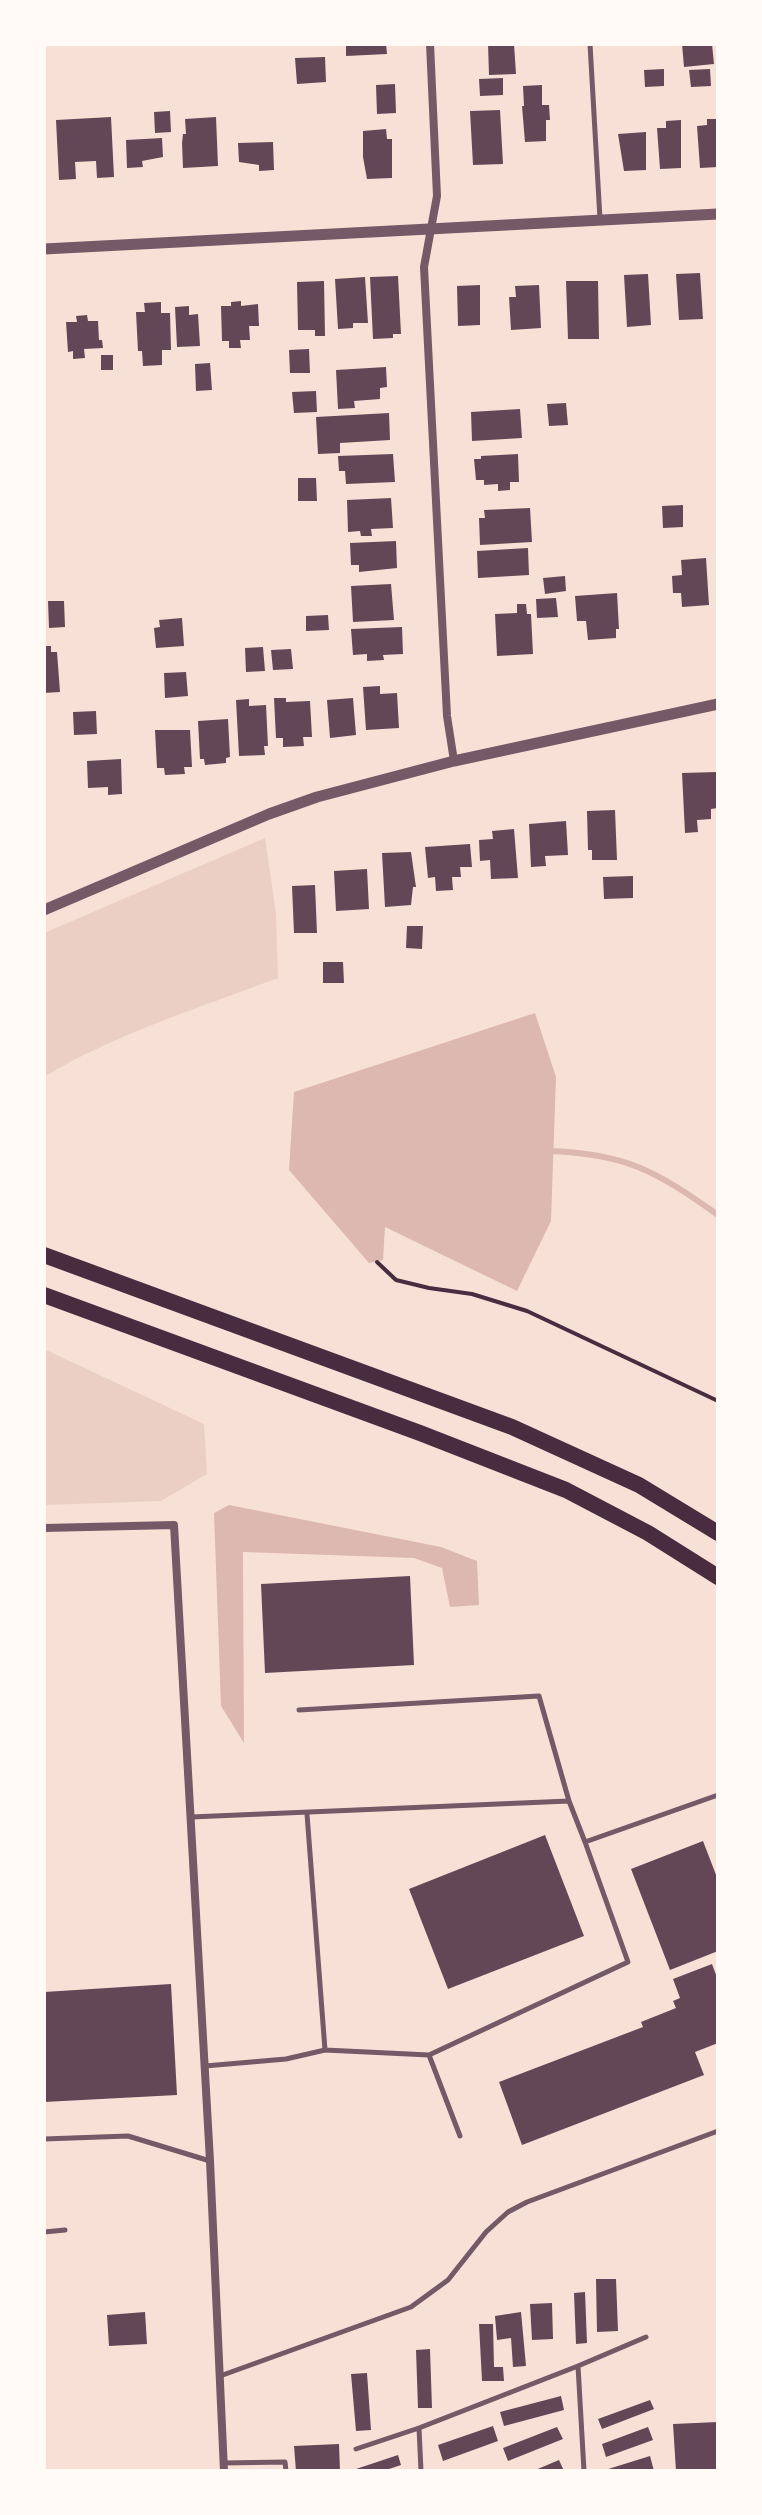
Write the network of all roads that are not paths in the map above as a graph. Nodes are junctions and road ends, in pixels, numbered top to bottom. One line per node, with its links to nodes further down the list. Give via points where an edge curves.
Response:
1 (430, 44): 5 (street, via 437,196)
2 (590, 44): 4 (lane)
3 (718, 214): 4 (street)
4 (600, 220): 5 (street)
5 (433, 228): 6 (street); 8 (street, via 424,267 447,716)
6 (44, 249)
7 (718, 704): 8 (street)
8 (454, 761): 9 (street, via 269,814)
9 (44, 910)
10 (44, 1255): 13 (highway, via 512,1427 639,1485)
11 (44, 1295): 14 (highway, via 566,1490)
12 (44, 1528): 19 (street, via 174,1525)
13 (718, 1533)
14 (718, 1577)
15 (299, 1710): 17 (lane, via 539,1696)
16 (718, 1795): 20 (lane)
17 (569, 1801): 18 (lane); 20 (lane)
18 (307, 1814): 19 (lane); 21 (lane)
19 (191, 1817): 23 (street)
20 (585, 1842): 22 (lane, via 628,1962)
21 (325, 2050): 22 (lane); 23 (lane)
22 (429, 2055): 25 (lane)
23 (205, 2066): 27 (street)
24 (718, 2131): 32 (lane, via 508,2212 448,2280 411,2307)
25 (460, 2136)
26 (44, 2139): 27 (lane, via 128,2136)
27 (210, 2161): 32 (street)
28 (65, 2230): 29 (lane)
29 (44, 2232)
30 (646, 2337): 31 (lane)
31 (578, 2366): 33 (lane); 38 (lane)
32 (219, 2376): 35 (street)
33 (419, 2428): 34 (lane); 37 (lane)
34 (356, 2449)
35 (224, 2467): 36 (lane, via 285,2462)
36 (286, 2471)
37 (421, 2471)
38 (584, 2471)

